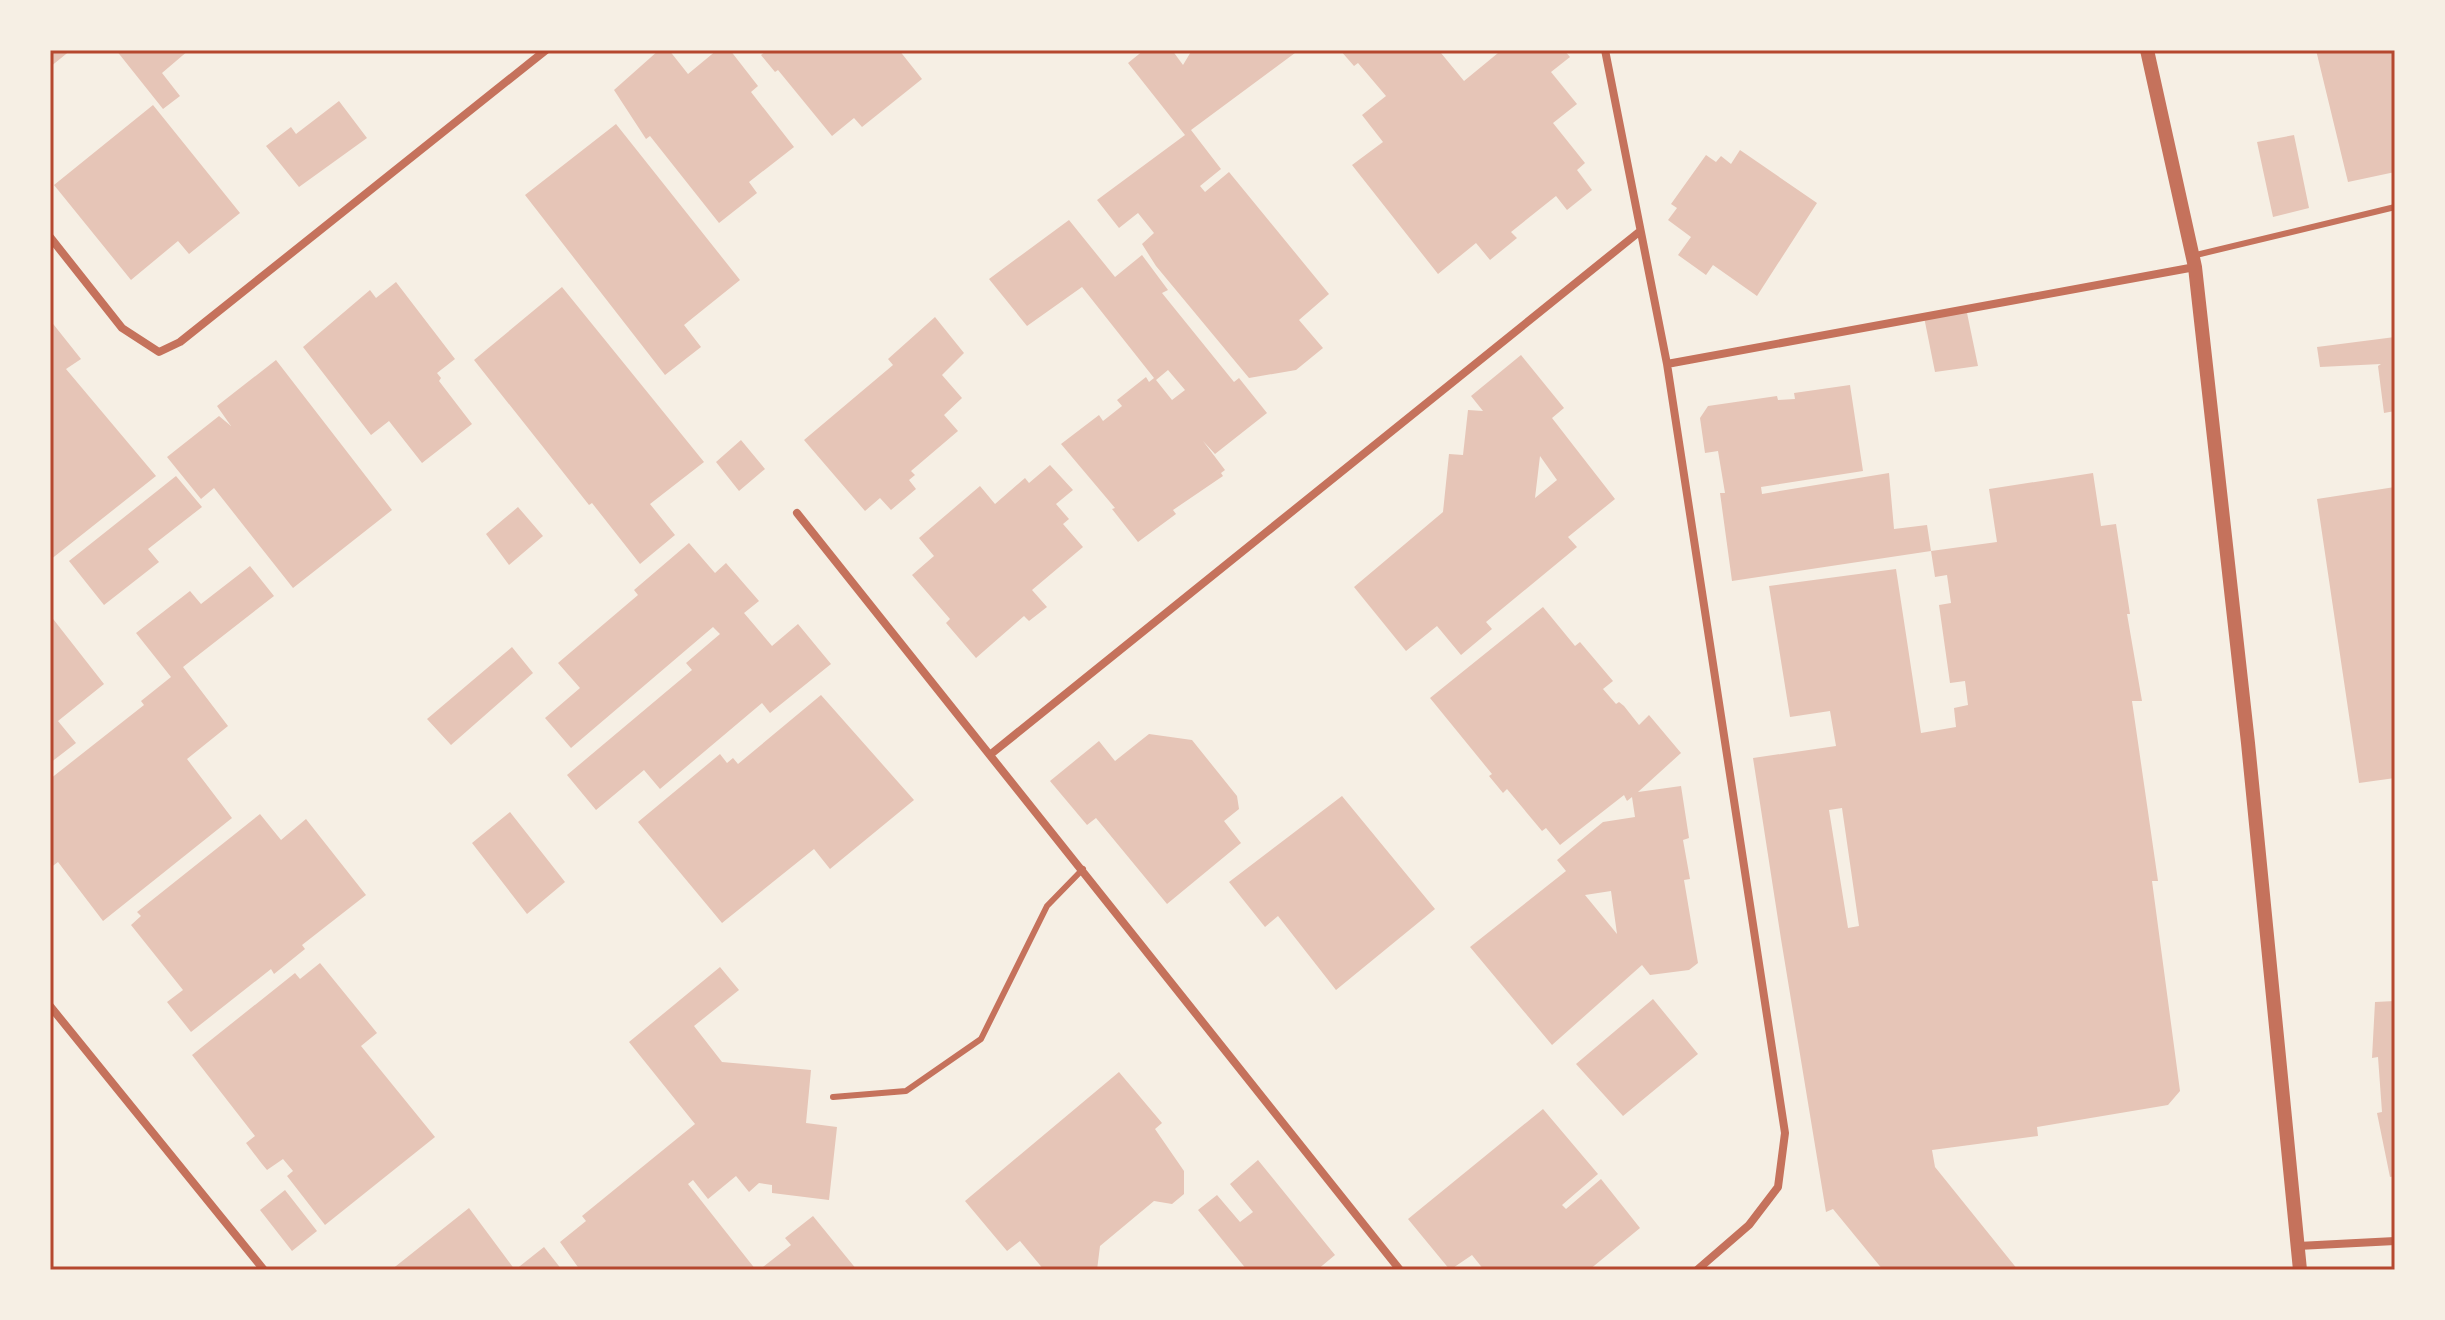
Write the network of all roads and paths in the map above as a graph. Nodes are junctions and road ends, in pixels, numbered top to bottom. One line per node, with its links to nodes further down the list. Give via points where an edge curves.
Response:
1 (546, 50): 6 (street, via 180,342 159,352 122,328)
2 (1605, 50): 5 (street)
3 (2147, 50): 7 (street)
4 (2395, 207): 7 (lane)
5 (1639, 232): 8 (street); 10 (street)
6 (50, 237)
7 (2194, 262): 8 (street); 15 (street)
8 (1667, 364): 18 (street, via 1785,1133 1778,1187 1749,1225)
9 (797, 513): 10 (street)
10 (991, 754): 11 (street)
11 (1083, 869): 13 (lane, via 1047,906 981,1039 906,1091); 17 (street)
12 (50, 1006): 16 (street)
13 (833, 1097)
14 (2395, 1241): 15 (street)
15 (2298, 1246): 19 (street)
16 (264, 1270)
17 (1400, 1270)
18 (1697, 1270)
19 (2300, 1270)

